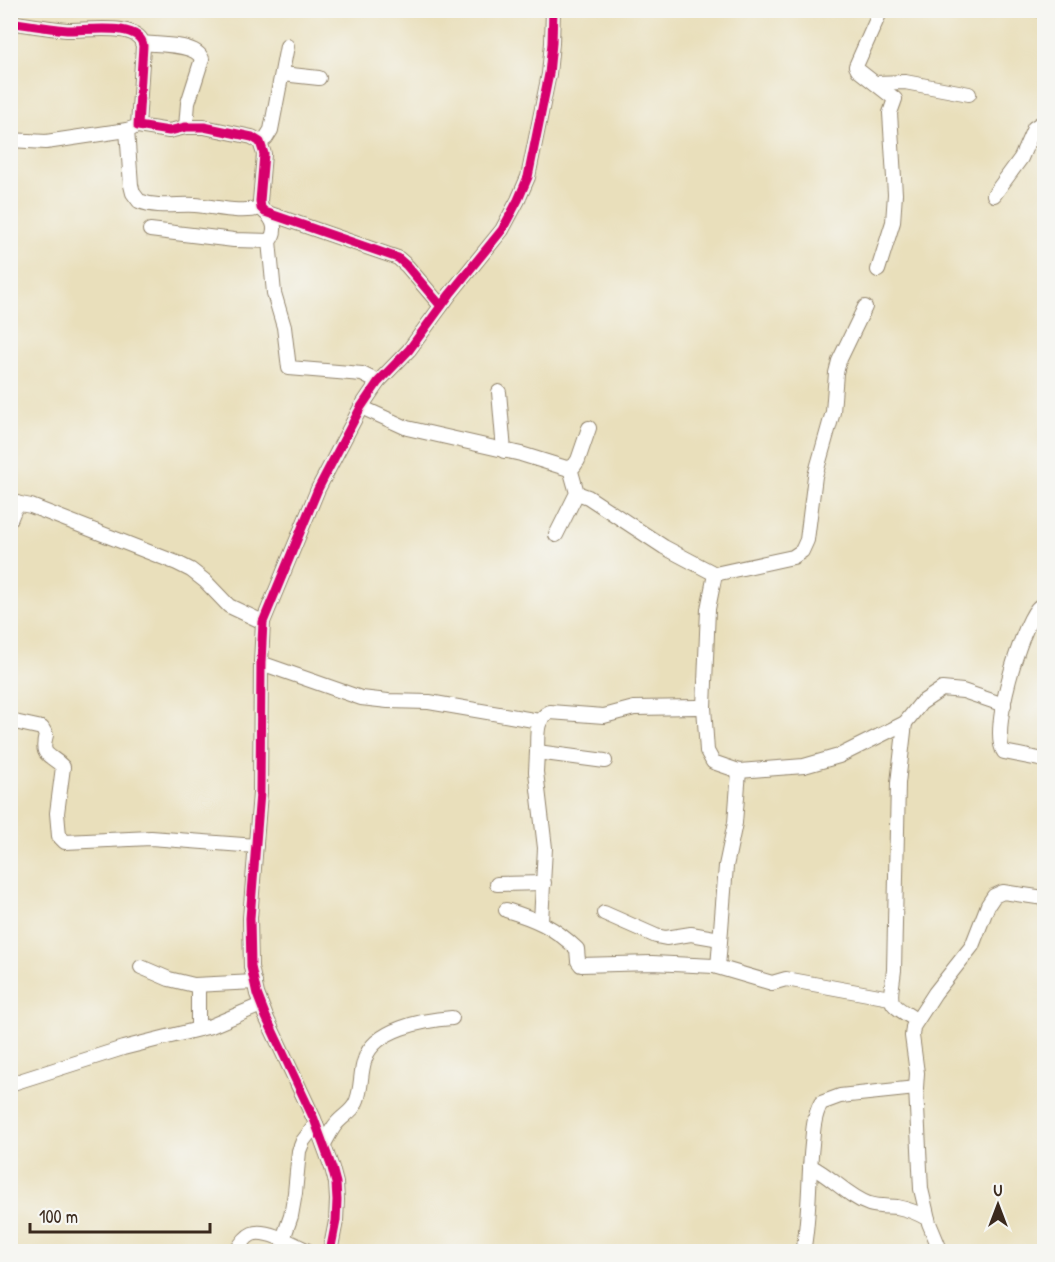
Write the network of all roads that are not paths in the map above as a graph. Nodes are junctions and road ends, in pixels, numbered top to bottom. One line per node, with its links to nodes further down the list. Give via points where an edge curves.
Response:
1 (553, 10): 22 (street, via 549,74 528,177 502,230)
2 (881, 10): 10 (street, via 856,66)
3 (1040, 10): 4 (street)
4 (1044, 12)
5 (10, 22): 6 (street, via 69,30 104,28 131,32)
6 (142, 43): 13 (street, via 184,47 200,54); 14 (street)
7 (287, 46): 8 (street)
8 (282, 74): 9 (street); 16 (street, via 271,130)
9 (319, 78)
10 (876, 83): 11 (street, via 905,82); 21 (street, via 895,99 890,113 893,222)
11 (969, 94)
12 (1044, 124): 17 (street, via 1034,128 1021,158)
13 (186, 127): 14 (street, via 169,131); 16 (street, via 245,134)
14 (133, 128): 15 (street, via 46,142); 18 (street, via 131,185 139,201)
15 (10, 140)
16 (260, 142): 18 (street, via 264,154 260,184)
17 (994, 195)
18 (263, 210): 20 (street, via 274,224); 22 (street, via 398,258)
19 (150, 230): 20 (street)
20 (269, 241): 24 (street, via 274,293 284,327 289,368 362,374)
21 (878, 270)
22 (441, 306): 24 (street, via 409,350)
23 (865, 307): 34 (street, via 839,361 833,412 815,476 807,540 802,551 793,557)
24 (378, 382): 26 (street)
25 (499, 393): 28 (street)
26 (361, 407): 28 (street, via 407,428); 36 (street, via 318,489)
27 (589, 428): 29 (street, via 578,460)
28 (504, 451): 29 (street)
29 (570, 468): 30 (street)
30 (577, 494): 33 (street); 34 (street)
31 (14, 502): 32 (street); 36 (street, via 191,570 229,606)
32 (10, 520)
33 (556, 535)
34 (715, 574): 39 (street, via 707,620)
35 (1044, 604): 38 (street, via 1037,609 1017,651)
36 (264, 622): 37 (street)
37 (261, 663): 41 (street, via 361,698 429,702); 47 (street, via 261,793)
38 (1004, 705): 42 (street, via 963,691 942,689 921,704); 44 (street, via 1000,747 1004,752)
39 (704, 707): 41 (street, via 634,708 604,716 550,712); 46 (street, via 707,751 713,762)
40 (10, 721): 47 (street, via 45,730 45,752 63,767 57,813 59,836 66,842 151,838)
41 (539, 721): 43 (street)
42 (905, 723): 46 (street, via 839,756 813,764); 59 (street, via 898,783)
43 (537, 752): 45 (street); 48 (street)
44 (1044, 760)
45 (604, 761)
46 (739, 771): 54 (street)
47 (256, 846): 57 (street, via 249,940)
48 (544, 883): 49 (street); 53 (street)
49 (497, 884)
50 (1044, 898): 62 (street, via 1003,891 994,896 972,946)
51 (506, 910): 53 (street)
52 (604, 913): 54 (street, via 656,936 691,934)
53 (541, 921): 56 (street, via 577,949 581,965 652,963)
54 (720, 939): 56 (street)
55 (141, 967): 58 (street, via 169,979)
56 (718, 967): 59 (street, via 772,983 786,979)
57 (255, 982): 58 (street); 60 (street)
58 (198, 985): 63 (street)
59 (891, 998): 62 (street, via 894,1006)
60 (261, 1005): 63 (street); 66 (street)
61 (452, 1018): 67 (street, via 427,1020 374,1042 365,1058 358,1100 335,1124)
62 (916, 1020): 65 (street, via 912,1036)
63 (198, 1029): 64 (street)
64 (10, 1084)
65 (916, 1088): 68 (street, via 840,1096 821,1103 816,1113); 69 (street, via 921,1188)
66 (316, 1124): 67 (street); 70 (street, via 299,1151 293,1205)
67 (324, 1144): 73 (street, via 336,1183 336,1221)
68 (810, 1166): 69 (street, via 870,1204 908,1209); 74 (street)
69 (928, 1219): 75 (street)
70 (283, 1239): 71 (street, via 259,1232 250,1234); 72 (street)
71 (236, 1251)
72 (310, 1251)
73 (330, 1251)
74 (803, 1251)
75 (941, 1251)

